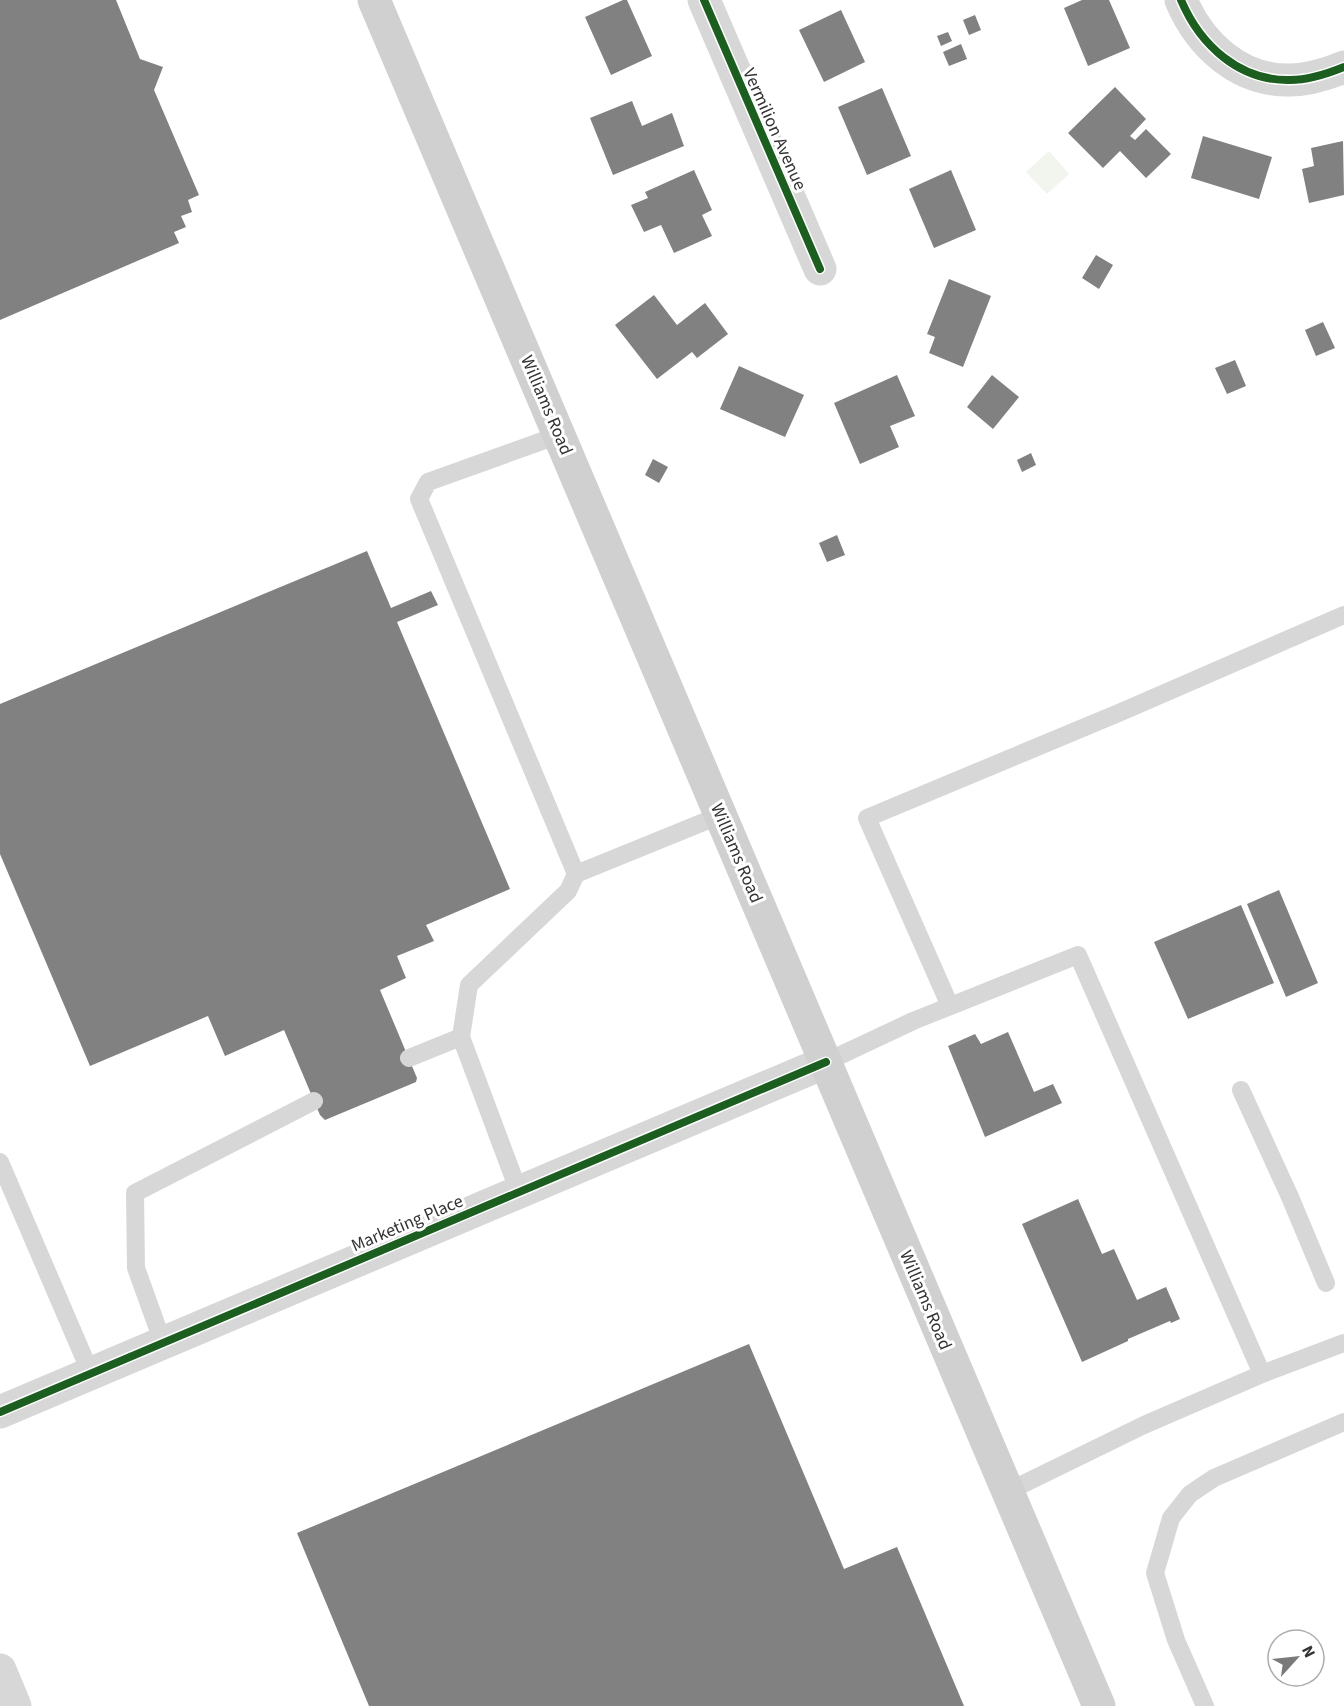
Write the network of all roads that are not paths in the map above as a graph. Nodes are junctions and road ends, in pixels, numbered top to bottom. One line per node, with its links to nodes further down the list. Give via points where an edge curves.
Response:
1 (374, 0): 6 (main road, Williams Road)
2 (704, 0): 5 (street, Vermilion Avenue)
3 (1181, 0): 4 (street, via 1202,37 1241,69 1290,81)
4 (1344, 67)
5 (820, 269)
6 (559, 435): 8 (main road, Williams Road); 9 (lane, via 428,482 419,499)
7 (1344, 615): 10 (lane, via 867,818)
8 (721, 815): 9 (lane); 13 (main road, Williams Road)
9 (576, 874): 11 (lane, via 568,891 469,985)
10 (950, 1006): 13 (lane); 22 (lane, via 1078,954)
11 (461, 1037): 12 (lane); 17 (lane)
12 (409, 1058)
13 (826, 1062): 17 (street, Marketing Place); 25 (main road, Williams Road)
14 (1241, 1090): 18 (lane)
15 (314, 1101): 19 (lane, via 135,1193 136,1268)
16 (0, 1162): 21 (lane)
17 (519, 1192): 19 (street, Marketing Place)
18 (1326, 1283)
19 (163, 1343): 21 (street, Marketing Place)
20 (1344, 1343): 22 (lane)
21 (91, 1374): 23 (street, Marketing Place)
22 (1262, 1374): 25 (lane, via 1144,1425)
23 (0, 1412)
24 (1344, 1422): 29 (lane, via 1214,1478 1190,1494 1171,1518 1155,1573 1176,1640)
25 (1007, 1492): 28 (main road, Williams Road)
26 (0, 1670): 27 (street)
27 (15, 1706)
28 (1099, 1706)
29 (1205, 1706)

